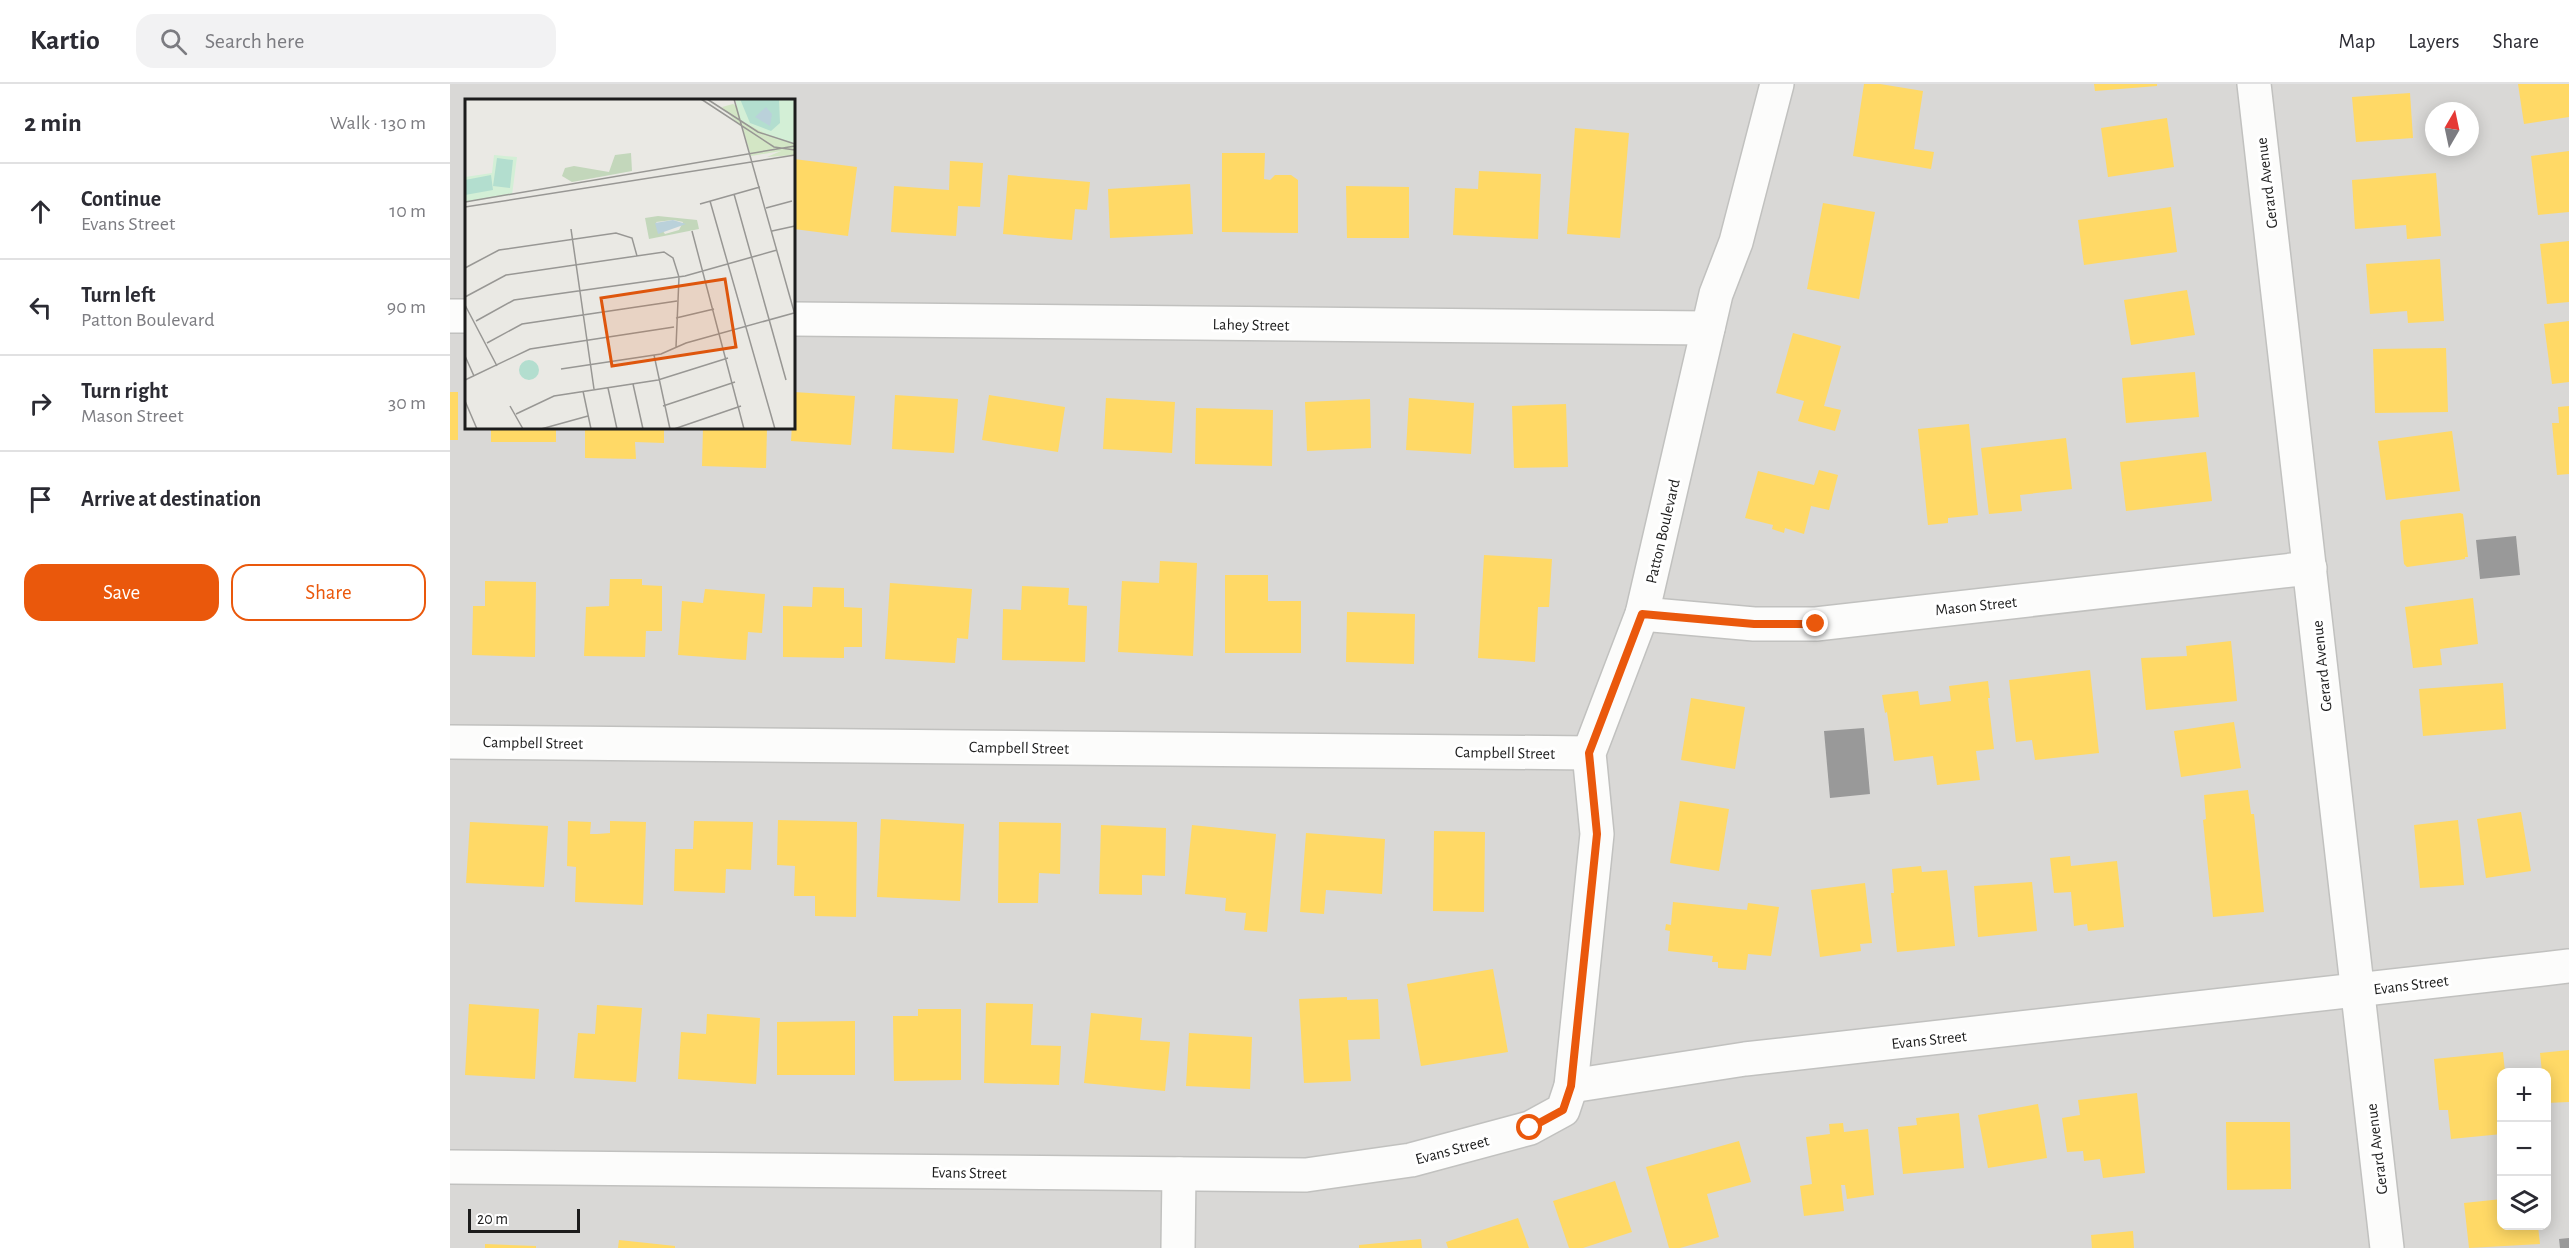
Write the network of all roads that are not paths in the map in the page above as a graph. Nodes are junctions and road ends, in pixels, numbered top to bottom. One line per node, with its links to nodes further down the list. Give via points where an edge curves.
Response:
1 (1777, 84): 4 (street, Patton Boulevard, via 1736,242)
2 (2254, 84): 5 (street, Gerard Avenue)
3 (795, 319): 4 (street, Lahey Street)
4 (1708, 328): 6 (street, Patton Boulevard)
5 (2310, 567): 6 (street, Mason Street, via 1816,624 1754,624); 10 (street, Gerard Avenue)
6 (1642, 614): 8 (street, Patton Boulevard)
7 (450, 742): 8 (street, Campbell Street)
8 (1589, 753): 11 (street, Patton Boulevard, via 1597,834)
9 (2569, 966): 10 (street, Evans Street)
10 (2358, 990): 11 (street, Evans Street, via 1745,1059); 15 (street, Gerard Avenue)
11 (1571, 1086): 13 (street, Evans Street, via 1563,1110 1530,1128 1411,1160 1306,1174)
12 (450, 1167): 13 (street, Evans Street)
13 (1179, 1174): 14 (street)
14 (1178, 1248)
15 (2387, 1248)

